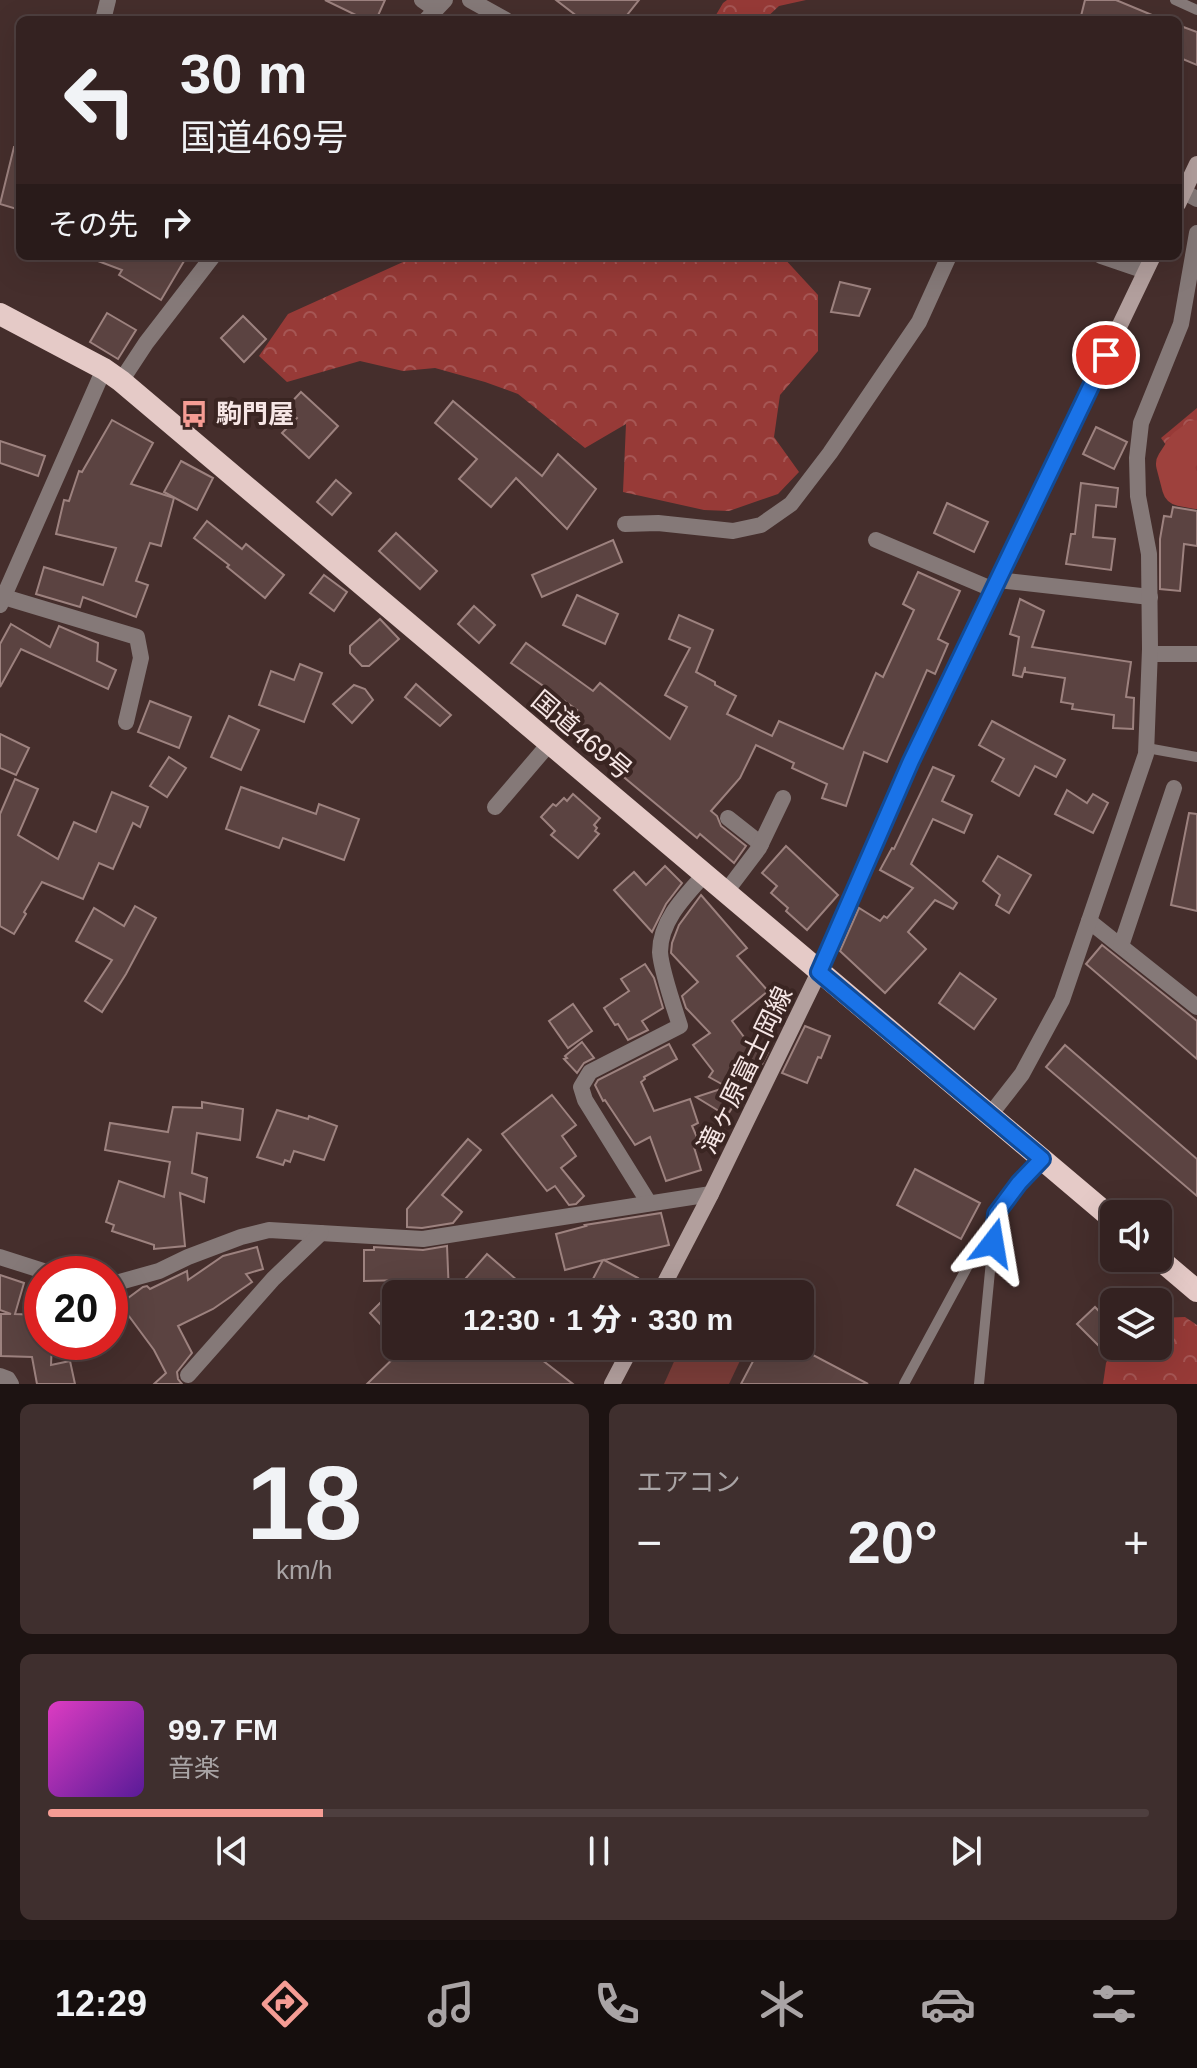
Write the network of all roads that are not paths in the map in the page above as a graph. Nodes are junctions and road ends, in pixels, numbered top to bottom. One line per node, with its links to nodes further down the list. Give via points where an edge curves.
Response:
1 (470, 0): 4 (street)
2 (1175, 0): 3 (lane)
3 (1197, 10)
4 (499, 16)
5 (1197, 164): 6 (main road)
6 (1186, 198)
7 (1197, 233): 17 (street, via 1181,324 1141,423 1138,496 1149,554)
8 (210, 260): 13 (street, via 146,343)
9 (947, 260): 14 (street, via 919,322 791,504 761,525 733,531)
10 (1125, 260): 11 (street)
11 (1149, 264): 16 (main road, 滝ヶ原富士岡線)
12 (0, 314): 13 (highway, 国道469号)
13 (113, 375): 18 (street); 22 (highway, 国道469号)
14 (625, 524)
15 (876, 540): 16 (street)
16 (996, 585): 17 (street); 34 (main road, 滝ヶ原富士岡線, via 911,761)
17 (1150, 597): 19 (street)
18 (2, 601): 21 (street, via 137,637 141,658)
19 (1150, 654): 20 (street); 23 (street)
20 (1197, 654)
21 (126, 722)
22 (549, 744): 27 (street); 30 (highway, 国道469号)
23 (1147, 748): 24 (lane); 32 (street)
24 (1197, 757)
25 (1174, 788): 33 (street)
26 (783, 798): 29 (street)
27 (495, 807)
28 (728, 818): 29 (street)
29 (761, 844): 31 (street)
30 (704, 875): 31 (highway, 国道469号); 39 (street, via 672,912 661,942 680,1026 590,1072 581,1087)
31 (725, 893): 34 (highway, 国道469号)
32 (1089, 921): 33 (street); 36 (street, via 1062,1000 1022,1074)
33 (1121, 946): 35 (street)
34 (819, 972): 36 (highway, 国道469号); 38 (main road, 滝ヶ原富士岡線)
35 (1197, 1007)
36 (990, 1115): 37 (highway, 国道469号)
37 (1042, 1159): 40 (highway, 国道469号); 41 (lane)
38 (711, 1194): 39 (street); 47 (main road, 滝ヶ原富士岡線)
39 (649, 1203): 42 (street, via 423,1239)
40 (1100, 1208)
41 (996, 1214): 54 (lane); 55 (lane)
42 (321, 1233): 46 (street, via 269,1230); 50 (street)
43 (0, 1257): 44 (street)
44 (24, 1265)
45 (1172, 1270): 48 (highway)
46 (128, 1280)
47 (666, 1280)
48 (1191, 1286)
49 (625, 1360): 53 (main road)
50 (188, 1375)
51 (0, 1376): 52 (street)
52 (11, 1384)
53 (612, 1384)
54 (904, 1384)
55 (979, 1384)

